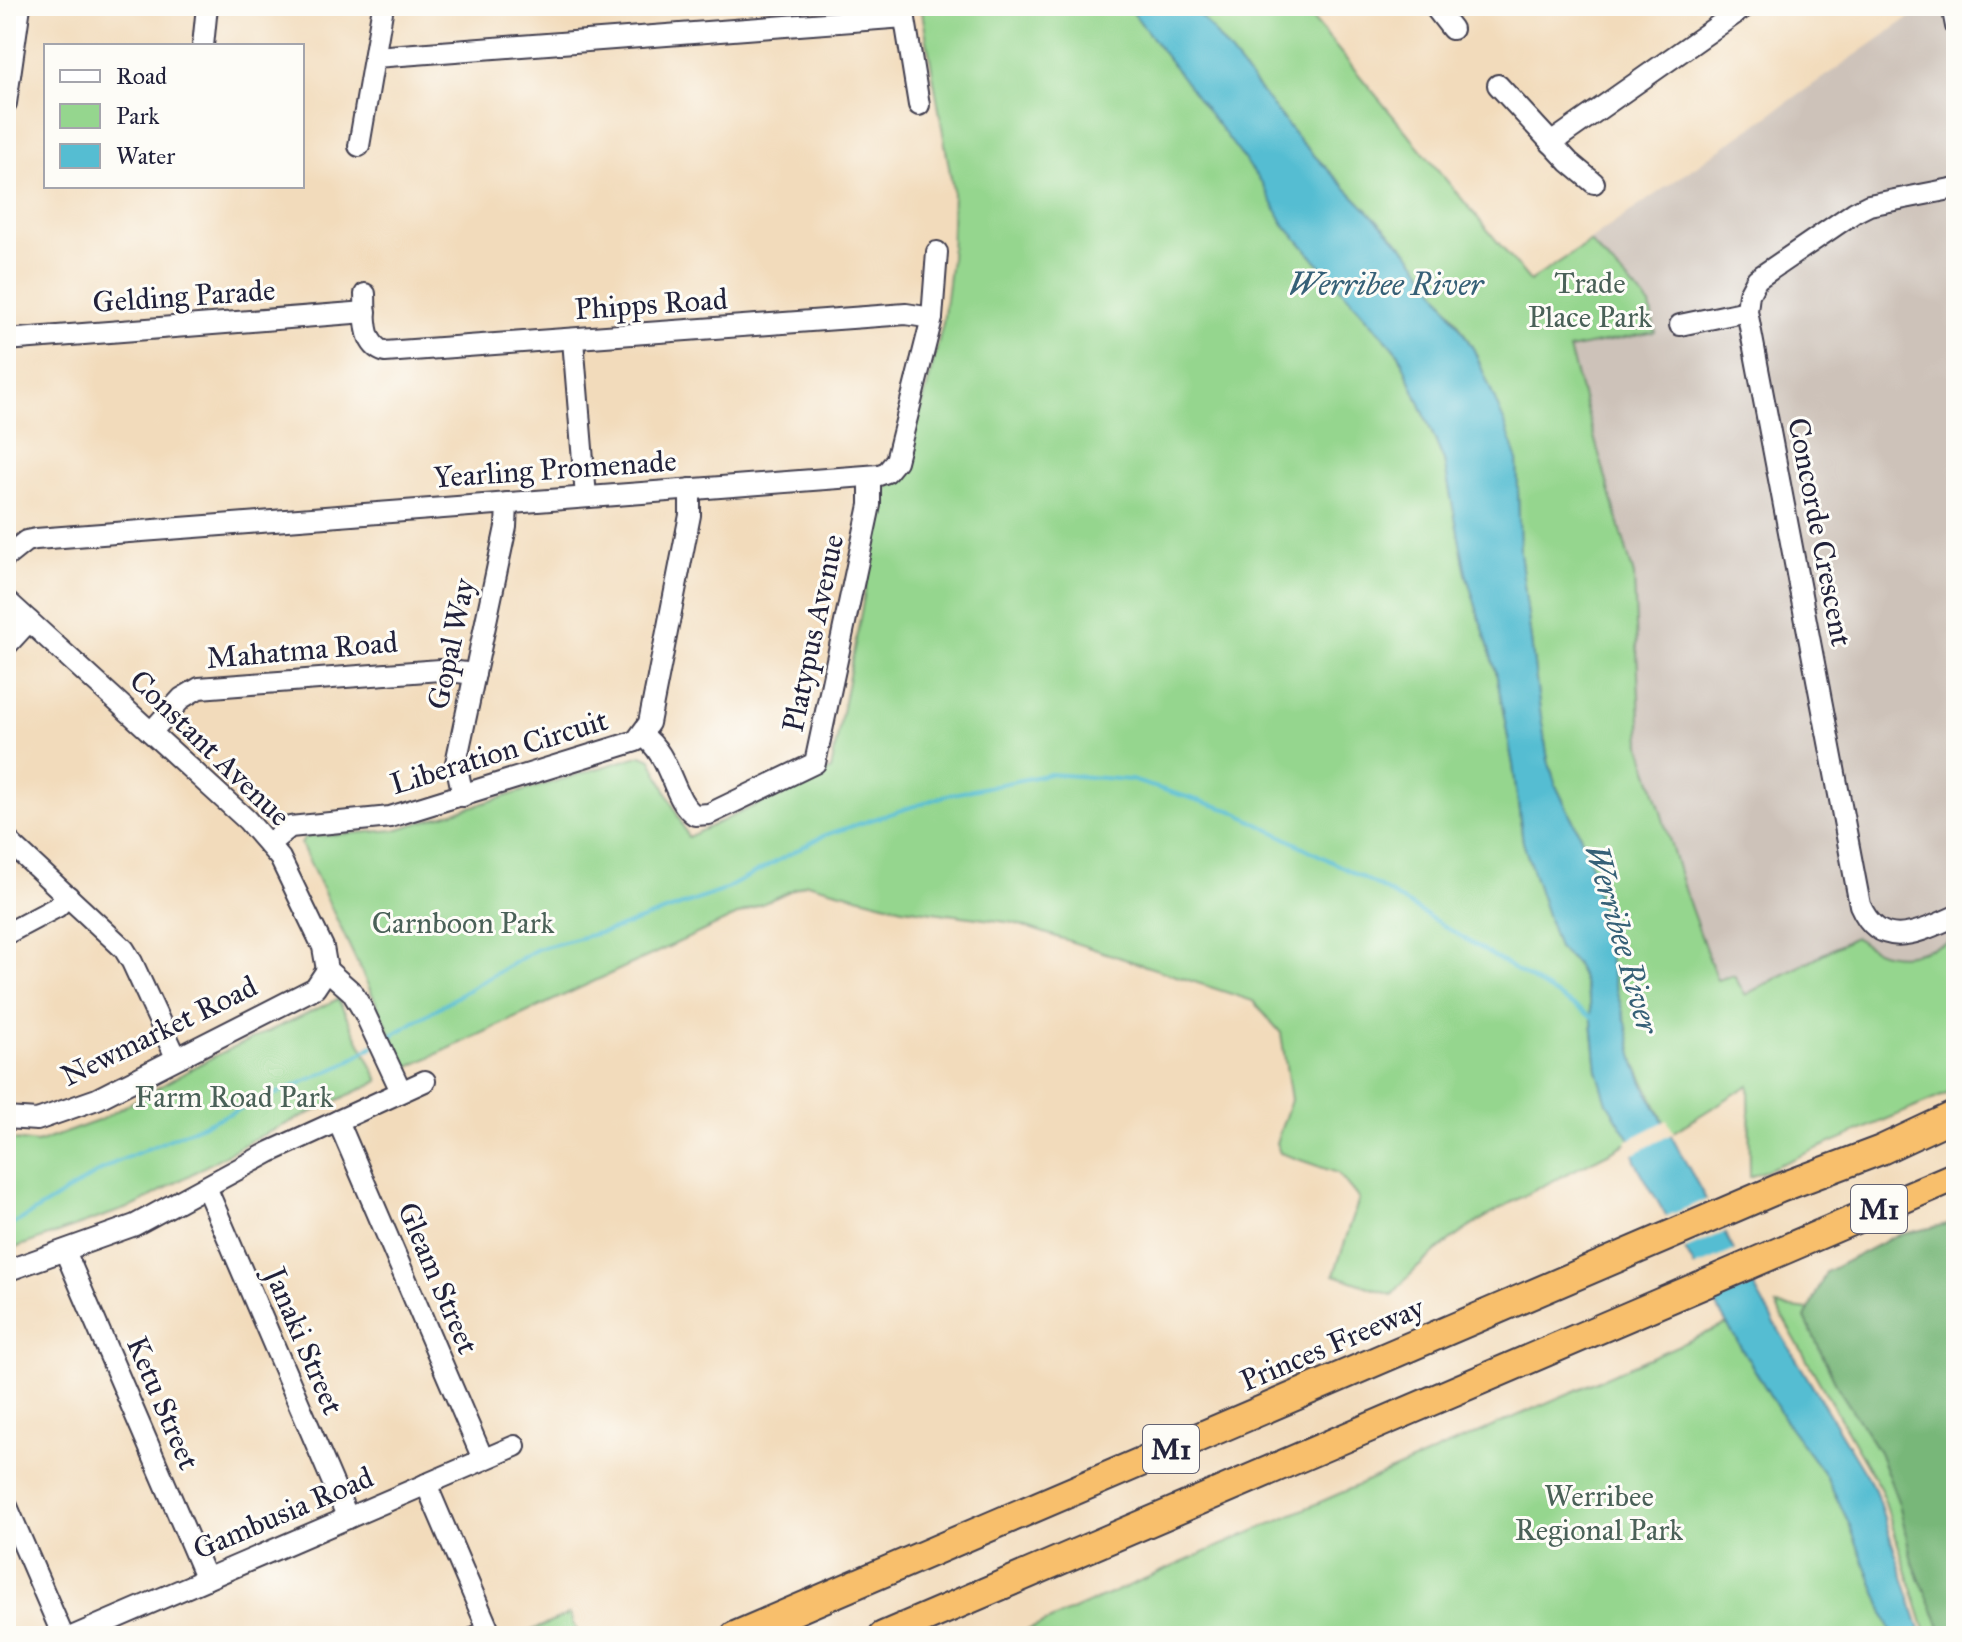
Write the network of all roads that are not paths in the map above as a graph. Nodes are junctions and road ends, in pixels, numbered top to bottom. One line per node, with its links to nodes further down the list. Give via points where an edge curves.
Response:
1 (20, 6): 13 (street)
2 (207, 6): 10 (street)
3 (383, 6): 11 (street)
4 (1434, 6): 9 (street)
5 (1746, 6): 15 (street)
6 (1952, 6): 8 (street)
7 (904, 11): 11 (street); 14 (street)
8 (1956, 26)
9 (1452, 29)
10 (203, 44)
11 (375, 57): 16 (street)
12 (1498, 85): 15 (street)
13 (6, 103)
14 (919, 105)
15 (1551, 143): 17 (street)
16 (359, 146)
17 (1594, 183)
18 (1956, 188): 20 (street, via 1855,212 1757,279)
19 (937, 252): 21 (street)
20 (1747, 311): 22 (street); 41 (street, Concorde Crescent, via 1860,905 1876,929 1893,936)
21 (932, 318): 24 (street, Phipps Road, via 906,314); 26 (street, via 896,461 887,472)
22 (1680, 325)
23 (6, 340): 25 (street, Gelding Parade, via 365,303 369,342)
24 (573, 340): 25 (street, Phipps Road); 28 (street)
25 (375, 349)
26 (870, 476): 27 (street, Yearling Promenade); 36 (street, Platypus Avenue, via 870,505 815,763 709,814 695,815 661,752)
27 (690, 489): 28 (street, Yearling Promenade); 36 (street, Liberation Circuit, via 690,515 649,723)
28 (586, 497): 29 (street, Yearling Promenade)
29 (507, 503): 30 (street, Yearling Promenade, via 36,539); 34 (street, Gopal Way)
30 (6, 557)
31 (6, 600): 32 (street, Constant Avenue)
32 (29, 621): 33 (street); 35 (street, Constant Avenue)
33 (6, 646)
34 (475, 674): 35 (street, Mahatma Road, via 440,670 199,688 182,698); 37 (street, Gopal Way, via 456,763)
35 (151, 732): 39 (street, Constant Avenue)
36 (642, 735): 37 (street, Liberation Circuit, via 625,746)
37 (463, 796): 39 (street, Liberation Circuit, via 390,817 301,824)
38 (6, 839): 40 (street)
39 (269, 844): 43 (street, Constant Avenue, via 323,947)
40 (68, 896): 42 (street); 44 (street, via 124,949)
41 (1956, 916)
42 (6, 934)
43 (327, 970): 44 (street, Newmarket Road, via 315,988); 46 (street, via 352,992)
44 (176, 1057): 48 (street, Newmarket Road, via 83,1105 37,1120)
45 (425, 1081): 46 (street)
46 (401, 1091): 49 (street)
47 (1956, 1115): 64 (highway, Princes Freeway / M1)
48 (6, 1118)
49 (338, 1121): 51 (street); 55 (street, Gleam Street)
50 (1956, 1176): 65 (highway, M1)
51 (206, 1187): 52 (street, via 135,1225); 58 (street, Janaki Street)
52 (65, 1251): 53 (street); 59 (street, Ketu Street)
53 (6, 1271)
54 (515, 1446): 55 (street, Gambusia Road)
55 (483, 1459): 56 (street, Gambusia Road)
56 (426, 1484): 58 (street, Gambusia Road); 63 (street, via 489,1631)
57 (6, 1504): 61 (street)
58 (348, 1518): 59 (street, Gambusia Road)
59 (206, 1579): 60 (street, Gambusia Road)
60 (115, 1628): 62 (street, Gambusia Road)
61 (63, 1636)
62 (74, 1636)
63 (477, 1636)
64 (735, 1636)
65 (883, 1636)

